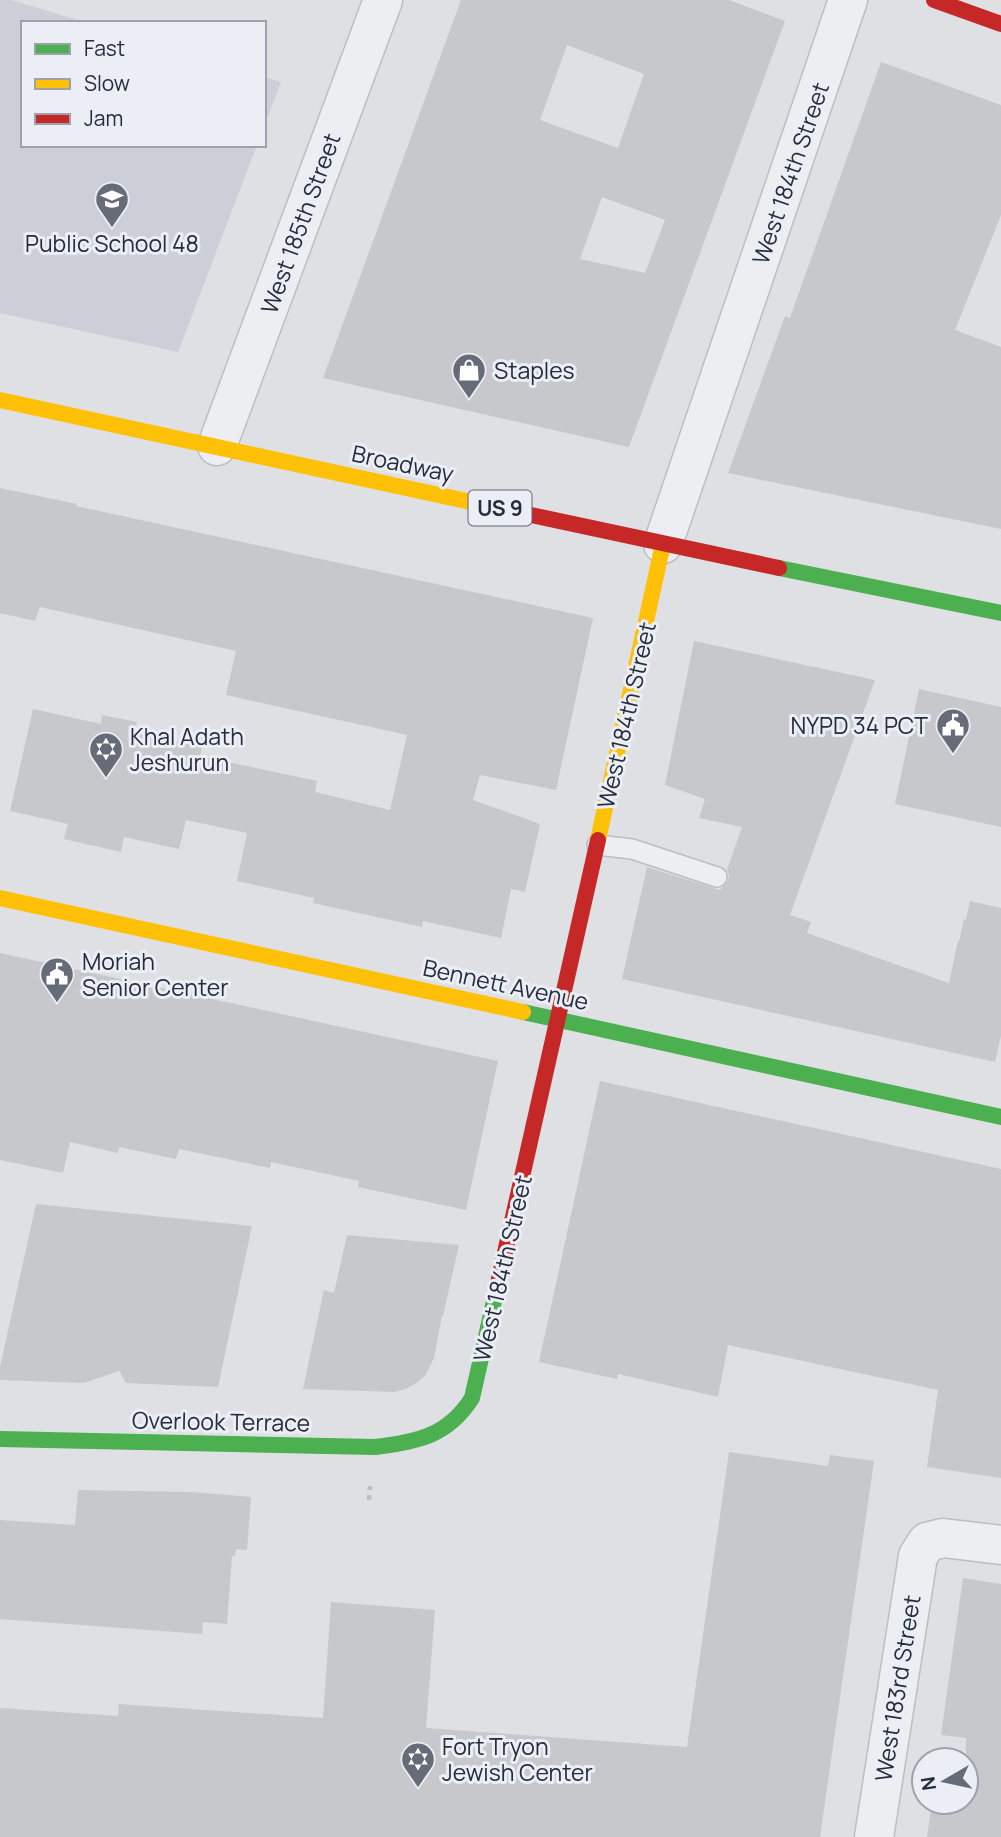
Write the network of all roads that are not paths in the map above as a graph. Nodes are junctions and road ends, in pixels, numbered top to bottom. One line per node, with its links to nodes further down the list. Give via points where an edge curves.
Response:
1 (383, 0): 6 (street, West 185th Street)
2 (848, 0): 7 (street, West 184th Street)
3 (934, 0): 4 (street)
4 (1001, 24)
5 (0, 400): 6 (street, Broadway / US 9)
6 (217, 446): 7 (street, Broadway / US 9)
7 (663, 544): 8 (street, Broadway / US 9); 9 (street, West 184th Street)
8 (1001, 613)
9 (597, 845): 10 (lane, via 632,849); 12 (street, West 184th Street)
10 (718, 877)
11 (0, 898): 12 (street, Bennett Avenue)
12 (558, 1019): 13 (street, Bennett Avenue); 14 (street, West 184th Street, via 472,1398)
13 (1001, 1117)
14 (438, 1433): 15 (street, Overlook Terrace, via 375,1447)
15 (0, 1439)
16 (1001, 1545): 17 (street, West 183rd Street, via 943,1538 927,1542 918,1556)
17 (874, 1837)

